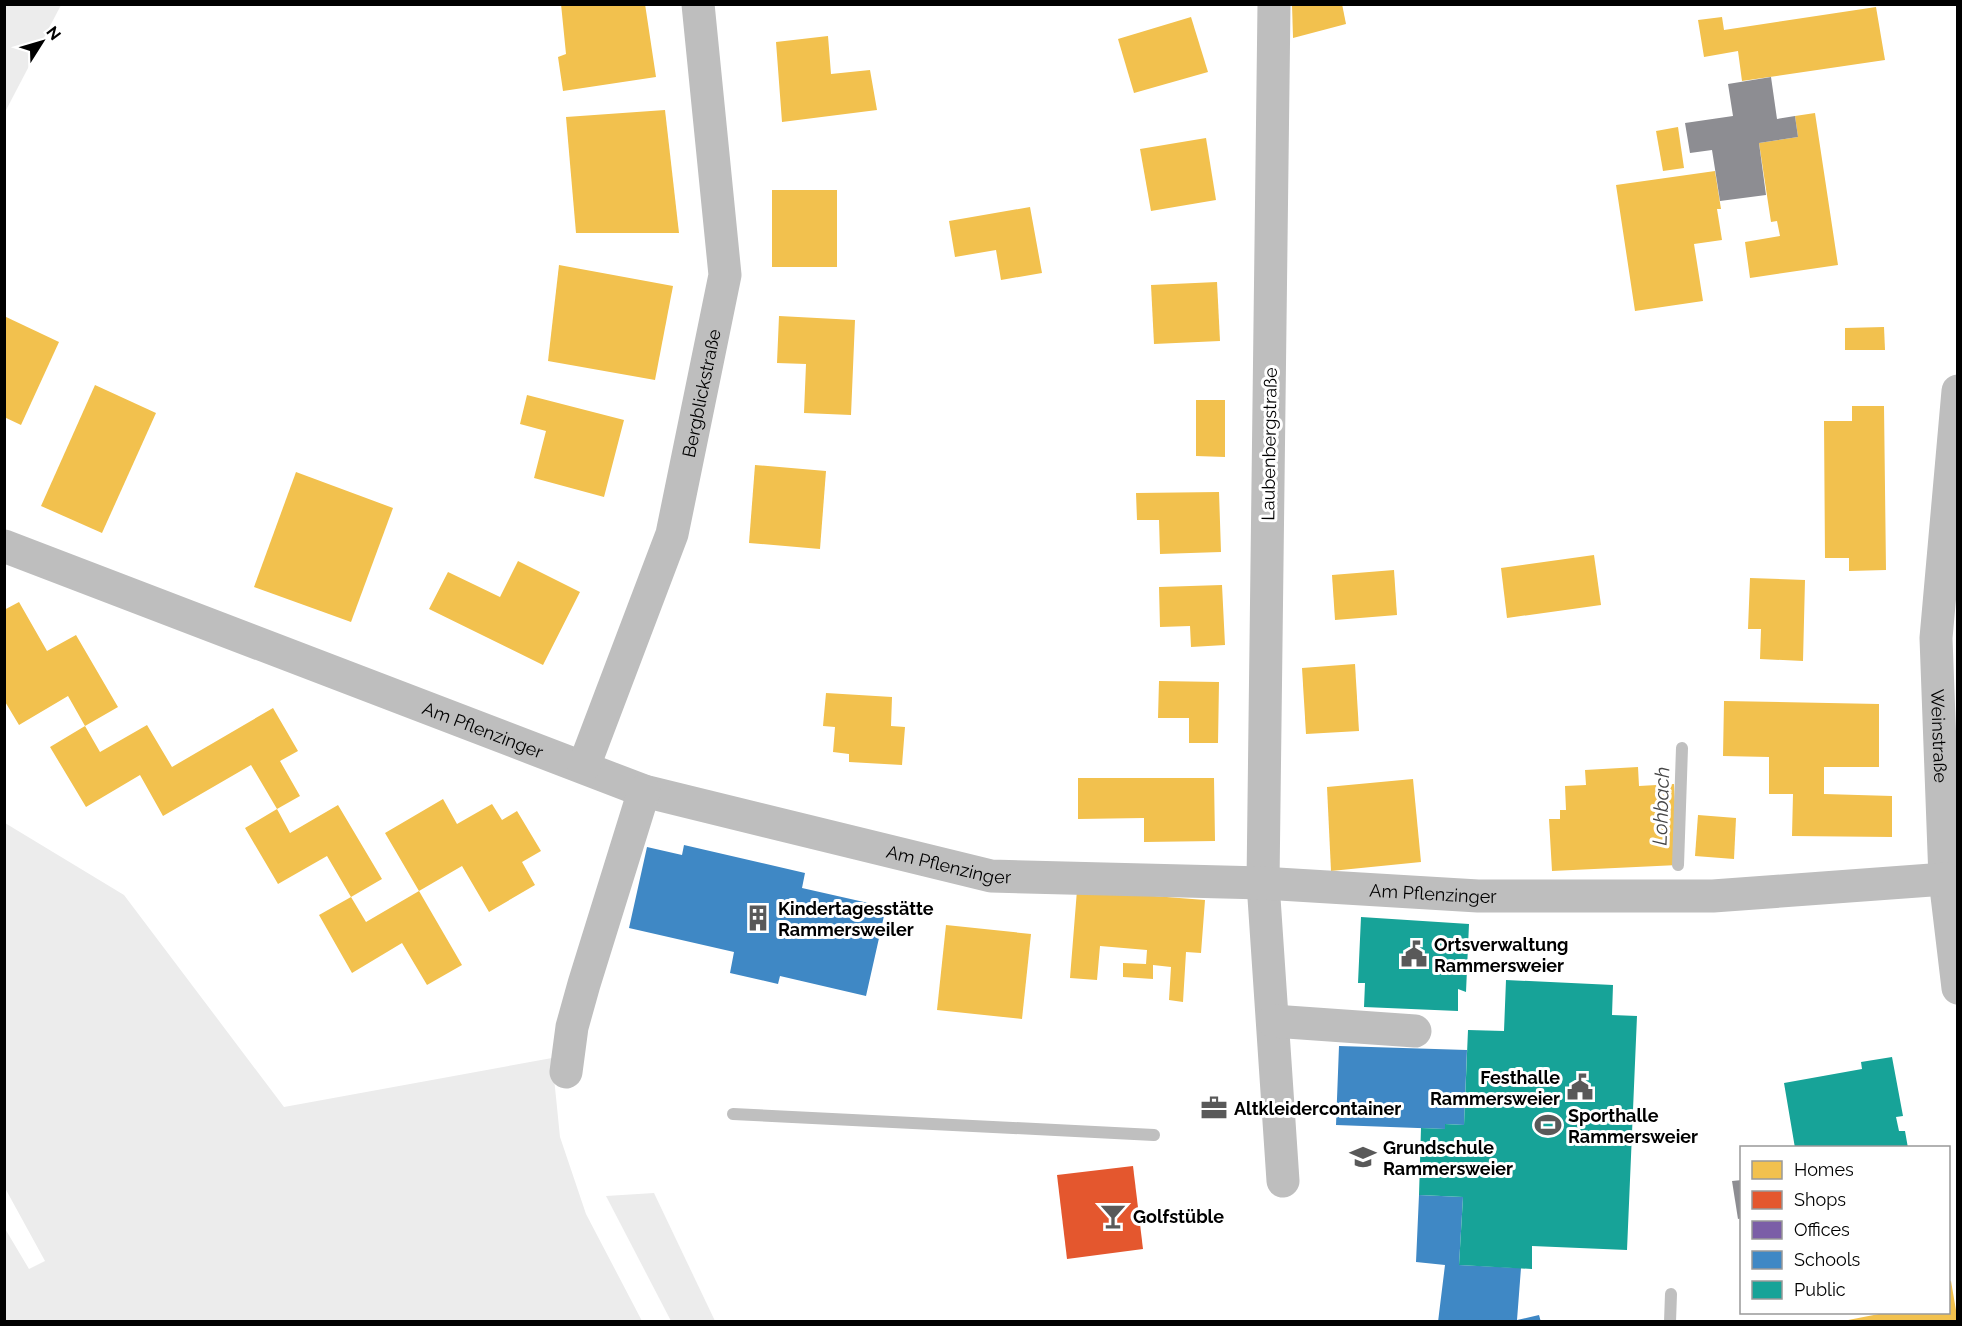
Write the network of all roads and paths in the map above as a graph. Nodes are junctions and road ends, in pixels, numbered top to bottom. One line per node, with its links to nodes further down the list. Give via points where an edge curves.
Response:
1 (698, 4): 6 (street, Bergblickstraße, via 725,275 672,534)
2 (1274, 4): 9 (street, Laubenbergstraße)
3 (1958, 391): 4 (street, Weinstraße)
4 (1954, 514): 8 (street, Weinstraße, via 1936,638)
5 (4, 546): 6 (street, Am Pflenzinger)
6 (584, 766): 7 (street, Am Pflenzinger)
7 (644, 791): 9 (street, Am Pflenzinger, via 991,876); 13 (street, via 572,1027)
8 (1951, 871): 9 (street, Am Pflenzinger, via 1713,896 1478,896); 10 (street, Weinstraße)
9 (1263, 883): 11 (street, Laubenbergstraße)
10 (1958, 988)
11 (1273, 1021): 12 (street); 14 (street, Laubenbergstraße)
12 (1415, 1031)
13 (566, 1072)
14 (1283, 1181)

